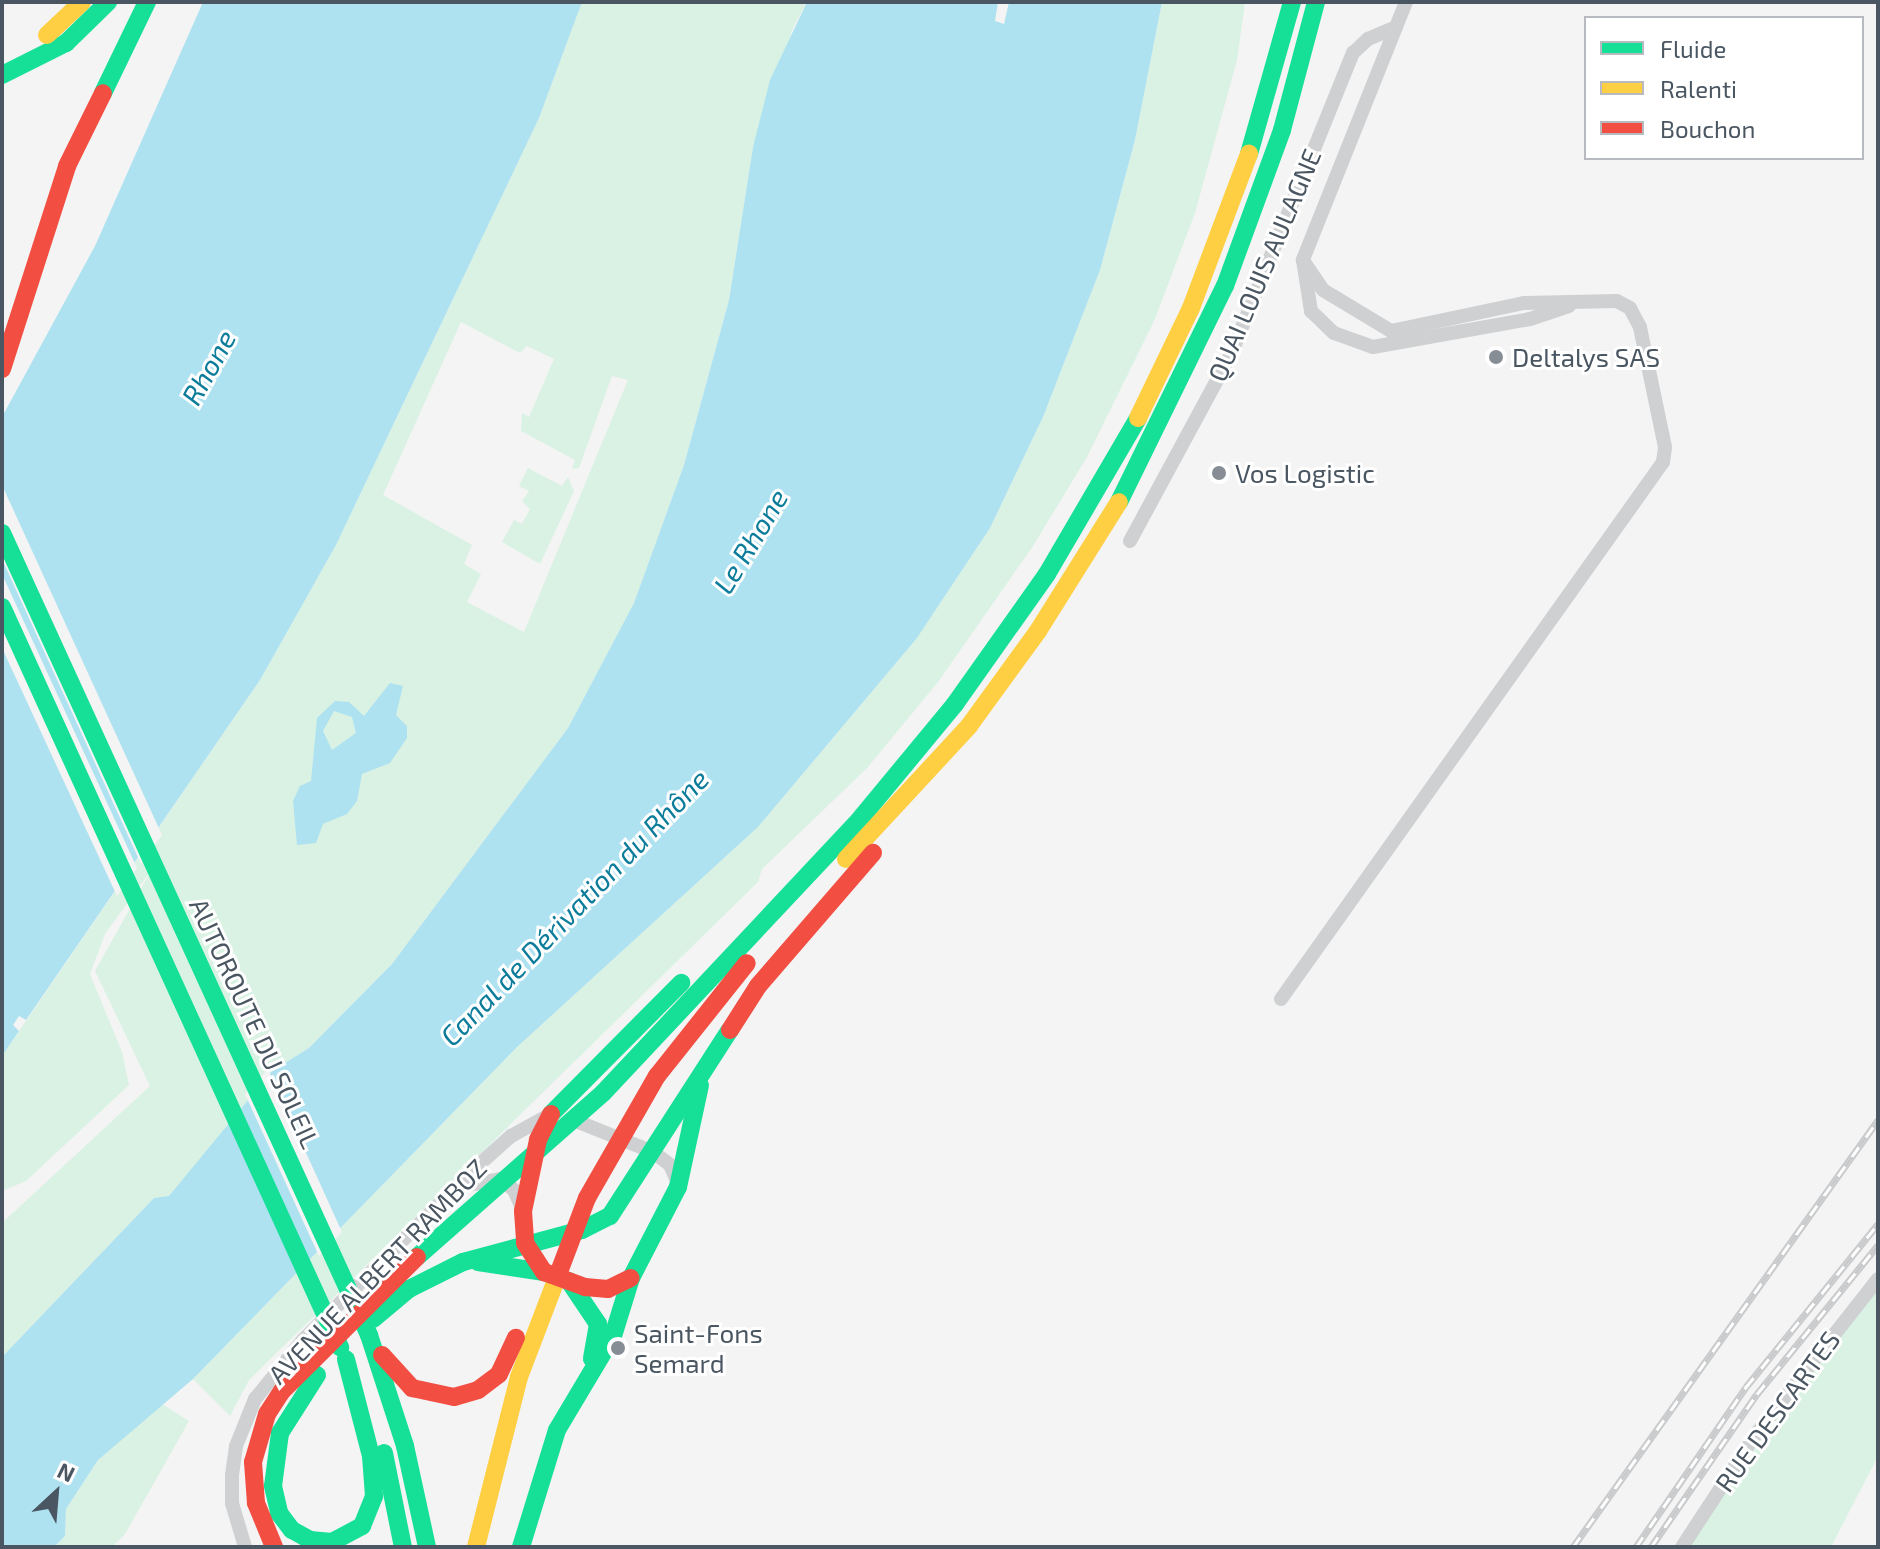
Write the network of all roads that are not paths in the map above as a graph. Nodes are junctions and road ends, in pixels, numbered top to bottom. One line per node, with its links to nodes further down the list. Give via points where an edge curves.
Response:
1 (82, 2): 12 (main road, via 45,36)
2 (108, 2): 13 (main road, via 54,50)
3 (147, 2): 16 (main road, via 58,189)
4 (1279, 2): 11 (main road, via 1273,25)
5 (1292, 2): 11 (main road)
6 (1316, 2): 9 (main road)
7 (1331, 2): 9 (main road)
8 (1406, 2): 10 (street)
9 (1312, 21): 20 (main road, via 1258,201 1193,361 1092,548)
10 (1396, 27): 14 (street); 18 (street, QUAI LOUIS AULAGNE, via 1368,39 1353,53 1232,352)
11 (1281, 47): 21 (main road, via 1222,232 1171,355 1127,441 1002,642)
12 (2, 57)
13 (2, 75)
14 (1303, 260): 15 (street, via 1323,290 1391,331 1524,303); 15 (street, via 1311,311 1334,333 1373,347 1530,319)
15 (1584, 302): 22 (street, via 1617,301 1630,308 1640,327 1665,447 1663,462)
16 (2, 369)
17 (2, 533): 38 (main road, AUTOROUTE DU SOLEIL)
18 (1130, 541)
19 (2, 607): 39 (main road)
20 (969, 726): 23 (main road, via 940,774 780,956); 24 (main road)
21 (890, 781): 24 (main road, via 727,959); 25 (main road, via 713,948)
22 (1281, 999)
23 (706, 1062): 27 (main road); 28 (main road)
24 (627, 1093): 37 (main road, via 581,1178); 42 (main road, via 556,1139 453,1223 322,1347 267,1414 255,1450 253,1484 258,1513)
25 (551, 1114): 26 (street); 29 (street, AVENUE ALBERT RAMBOZ, via 511,1136); 31 (main road, via 538,1140)
26 (605, 1131): 27 (street); 30 (street, via 629,1159)
27 (653, 1152): 28 (street, via 670,1165); 30 (main road)
28 (678, 1187): 34 (main road)
29 (455, 1191): 31 (street, via 475,1180 500,1179 514,1190); 41 (street, AVENUE ALBERT RAMBOZ, via 303,1340 255,1399 236,1446 232,1475 237,1528)
30 (621, 1204): 32 (main road, via 593,1227)
31 (523, 1211): 32 (main road)
32 (525, 1243): 33 (main road); 37 (main road)
33 (463, 1262): 37 (main road, via 500,1262); 39 (main road, via 382,1310 320,1373 285,1423 274,1464 277,1504 292,1530 318,1541 341,1540 359,1530 374,1496 371,1456)
34 (631, 1278): 36 (main road, via 608,1289); 40 (main road, via 613,1336)
35 (1878, 1279): 47 (street, RUE DESCARTES, via 1756,1434)
36 (569, 1281): 37 (main road); 40 (main road, via 598,1324)
37 (543, 1282): 38 (main road, via 503,1368 489,1384 462,1396 434,1397 412,1388); 45 (main road)
38 (369, 1335): 44 (main road, AUTOROUTE DU SOLEIL, via 405,1446)
39 (346, 1359): 43 (main road, via 360,1381 380,1439)
40 (584, 1381): 46 (main road, via 557,1430)
41 (245, 1547)
42 (274, 1547)
43 (403, 1547)
44 (427, 1547)
45 (476, 1547)
46 (521, 1547)
47 (1682, 1547)

